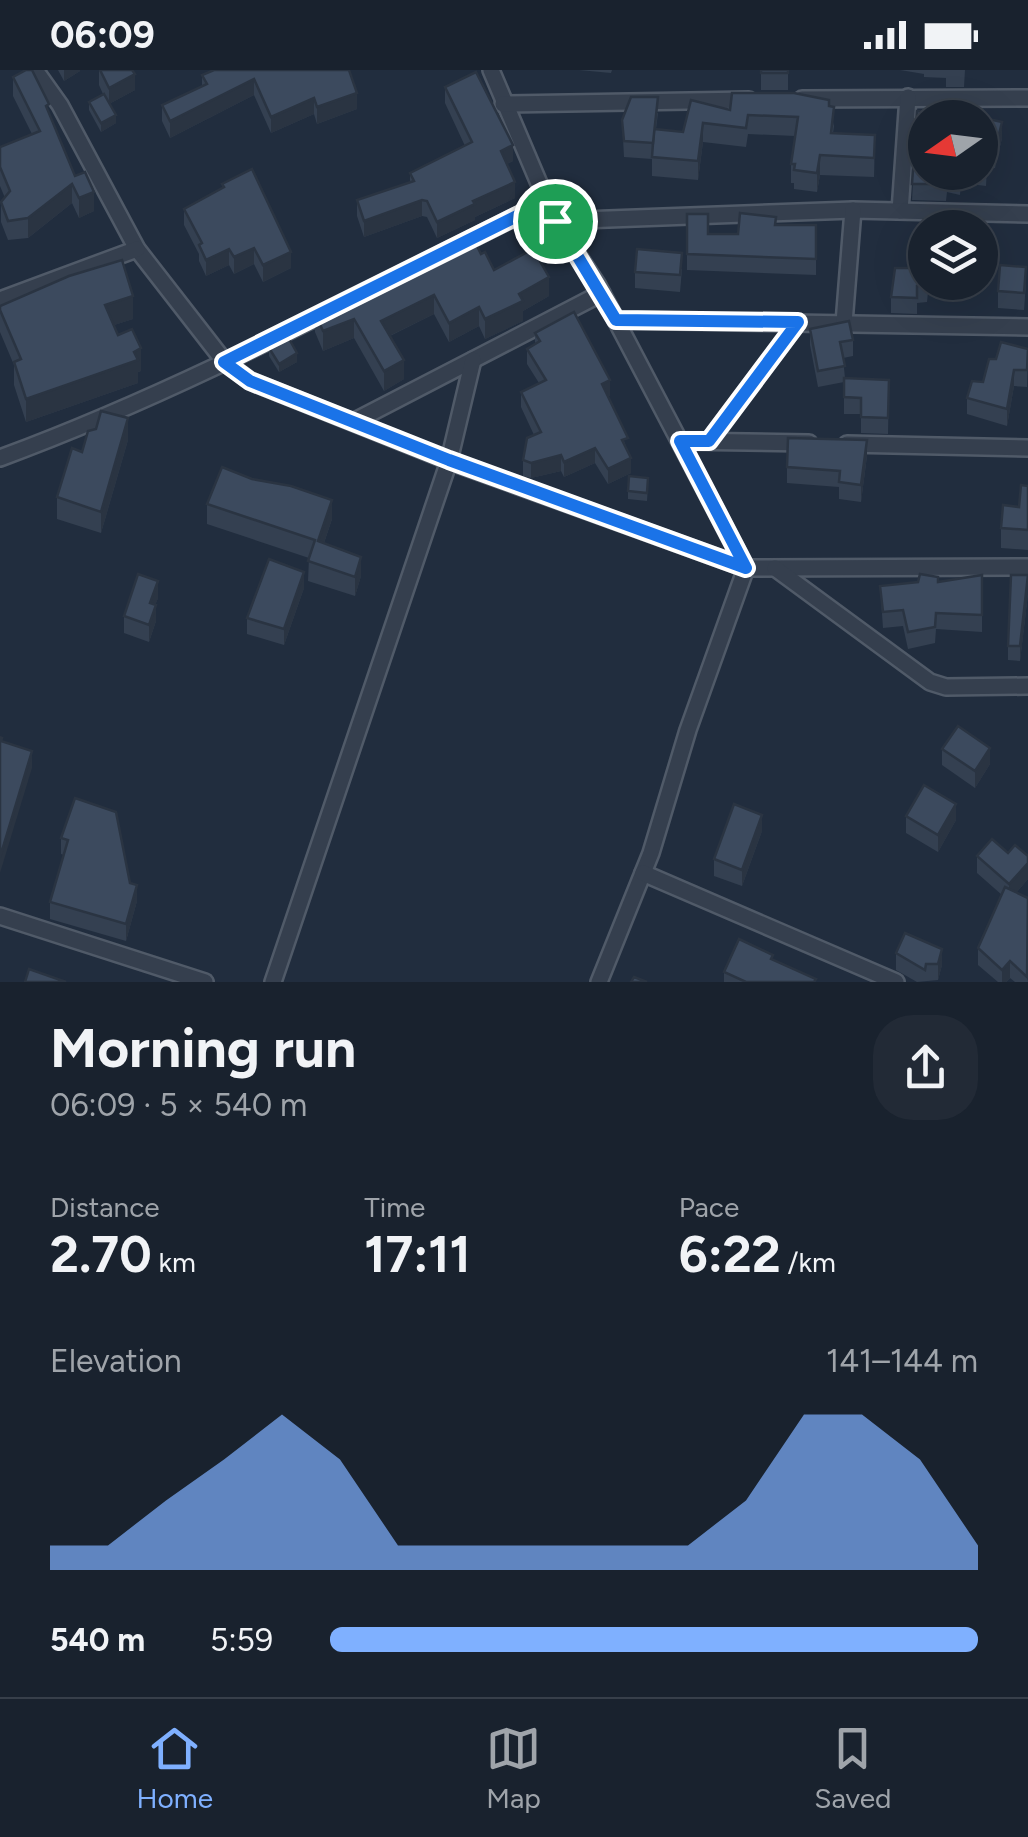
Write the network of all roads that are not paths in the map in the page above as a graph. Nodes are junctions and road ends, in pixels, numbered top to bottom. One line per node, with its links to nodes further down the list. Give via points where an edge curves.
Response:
1 (34, 70): 13 (street)
2 (491, 70): 7 (street)
3 (908, 97): 4 (street); 6 (street); 10 (street)
4 (1028, 98)
5 (774, 99): 7 (street)
6 (793, 99)
7 (503, 104): 8 (street)
8 (545, 202): 12 (street); 21 (street)
9 (853, 210): 10 (street); 12 (street); 18 (street)
10 (900, 211): 11 (street)
11 (1028, 214)
12 (555, 221): 14 (street)
13 (138, 248): 15 (street); 21 (street)
14 (602, 293): 16 (street); 20 (street)
15 (0, 300)
16 (616, 320): 17 (street); 23 (street)
17 (798, 322): 18 (street); 24 (street)
18 (844, 323): 19 (street)
19 (1028, 327)
20 (473, 360): 22 (street); 27 (street)
21 (224, 362): 22 (street, via 250,381); 26 (street)
22 (353, 422): 27 (street)
23 (680, 441): 24 (street); 29 (street)
24 (709, 441): 25 (street)
25 (1028, 448)
26 (0, 458)
27 (449, 460): 29 (street); 36 (street)
28 (1028, 567): 30 (street)
29 (746, 568): 30 (street); 32 (street)
30 (775, 568): 31 (street, via 930,682 946,688)
31 (1028, 686)
32 (643, 873): 34 (street); 37 (street)
33 (0, 916): 35 (street)
34 (890, 981)
35 (205, 982)
36 (273, 982)
37 (600, 982)

